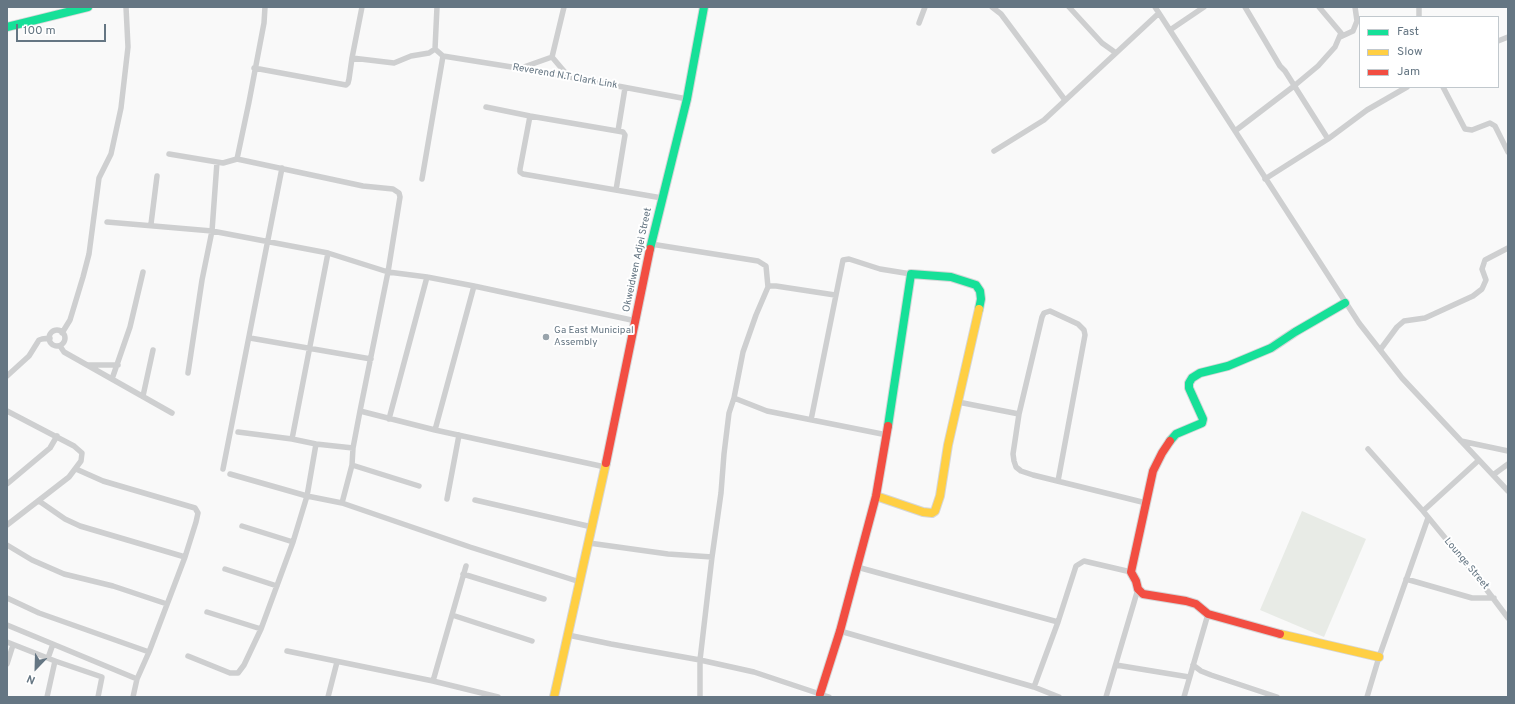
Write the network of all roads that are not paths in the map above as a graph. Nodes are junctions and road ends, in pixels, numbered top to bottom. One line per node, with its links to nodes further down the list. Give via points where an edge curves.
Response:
1 (88, 7): 16 (street)
2 (126, 7): 70 (street, via 128,46 121,108 111,154 99,178 89,254 70,320)
3 (265, 7): 29 (street)
4 (362, 7): 28 (street)
5 (437, 7): 24 (street)
6 (564, 7): 27 (street)
7 (704, 7): 36 (street, Okweidwen Adjei Street)
8 (925, 7): 18 (street)
9 (992, 7): 37 (street, via 1001,14)
10 (1069, 7): 25 (street, via 1102,43)
11 (1155, 7): 17 (street)
12 (1204, 7): 20 (street)
13 (1245, 7): 32 (street)
14 (1319, 7): 22 (street, via 1341,33)
15 (1355, 7): 22 (street, via 1357,21 1353,31)
16 (73, 9): 19 (street)
17 (1159, 13): 20 (street); 25 (street)
18 (919, 23)
19 (7, 27)
20 (1170, 30): 41 (street)
21 (1508, 36): 23 (street)
22 (1340, 37): 32 (street, via 1322,62)
23 (1499, 41)
24 (435, 49): 26 (street); 28 (street, via 394,63)
25 (1116, 53): 37 (street)
26 (442, 56): 30 (street, Reverend N.T Clark Link); 50 (street)
27 (552, 57): 30 (street); 31 (street)
28 (352, 58): 29 (street, via 346,85)
29 (254, 68): 46 (street)
30 (518, 69): 31 (street, Reverend N.T Clark Link)
31 (569, 77): 33 (street, Reverend N.T Clark Link)
32 (1294, 86): 41 (street); 42 (street)
33 (625, 88): 36 (street, Reverend N.T Clark Link); 40 (street)
34 (1405, 88): 42 (street, via 1367,110)
35 (1444, 88): 44 (street, via 1465,129 1472,130 1490,123 1495,126)
36 (687, 99): 53 (street, Okweidwen Adjei Street)
37 (1065, 100): 43 (street, via 1044,120)
38 (486, 107): 39 (street)
39 (530, 116): 40 (street); 52 (street, via 520,172)
40 (618, 131): 52 (street, via 625,135)
41 (1235, 131): 51 (street)
42 (1328, 139): 51 (street)
43 (994, 151)
44 (1508, 152)
45 (169, 154): 47 (street)
46 (236, 159): 47 (street); 48 (street)
47 (217, 162): 56 (street)
48 (282, 168): 57 (street); 62 (street, via 398,192 400,197)
49 (157, 176): 55 (street)
50 (422, 179)
51 (1265, 179): 68 (street)
52 (616, 190): 53 (street)
53 (662, 198): 58 (street, Okweidwen Adjei Street)
54 (106, 222): 55 (street)
55 (151, 224): 56 (street)
56 (212, 231): 57 (street); 80 (street)
57 (269, 242): 60 (street); 72 (street)
58 (651, 244): 66 (street, via 758,261 766,266); 69 (street, Okweidwen Adjei Street)
59 (1508, 248): 76 (street, via 1485,260 1482,269 1486,280 1482,290 1426,318 1404,321)
60 (328, 253): 62 (street); 74 (street)
61 (143, 272): 79 (street)
62 (388, 272): 64 (street); 77 (street)
63 (911, 274): 67 (street, via 844,259 841,262); 85 (street, via 951,277 976,285 980,291 981,299); 95 (street)
64 (428, 277): 65 (street); 90 (street)
65 (474, 286): 69 (street); 92 (street)
66 (768, 287): 67 (street); 84 (street, via 743,352)
67 (835, 295): 91 (street)
68 (1345, 303): 76 (street); 120 (street, via 1272,348 1192,378 1189,388 1203,419 1202,423 1172,438 1153,471)
69 (636, 321): 106 (street, Okweidwen Adjei Street)
70 (62, 333): 71 (street, via 54,331); 73 (street, via 65,340)
71 (50, 338): 73 (street, via 51,342); 81 (street, via 40,340 29,356)
72 (250, 338): 74 (street); 108 (street)
73 (60, 346): 78 (street, via 62,351)
74 (310, 348): 77 (street); 97 (street)
75 (153, 350): 83 (street)
76 (1380, 350): 98 (street, via 1402,378)
77 (371, 359): 86 (street)
78 (87, 365): 79 (street); 82 (street)
79 (118, 365): 82 (street)
80 (188, 373)
81 (7, 376)
82 (112, 379): 83 (street)
83 (143, 396): 88 (street)
84 (734, 398): 91 (street, via 767,411); 131 (street, via 728,420)
85 (958, 402): 89 (street); 116 (street, via 935,512 914,510)
86 (360, 412): 90 (street); 100 (street)
87 (8, 413): 96 (street)
88 (172, 413)
89 (1020, 414): 111 (street, via 1013,454 1016,467 1033,475); 111 (street, via 1042,317 1050,311 1078,324 1086,335)
90 (389, 418): 92 (street)
91 (811, 420): 95 (street)
92 (436, 430): 94 (street)
93 (238, 432): 97 (street)
94 (459, 435): 106 (street); 117 (street)
95 (887, 435): 116 (street)
96 (56, 436): 107 (street, via 82,453); 112 (street, via 50,448)
97 (292, 439): 99 (street)
98 (1461, 441): 102 (street); 103 (street)
99 (316, 444): 100 (street); 115 (street)
100 (353, 448): 105 (street)
101 (1368, 449): 122 (street, Lounge Street)
102 (1508, 451)
103 (1479, 460): 110 (street); 122 (street)
104 (1508, 464): 110 (street)
105 (352, 465): 113 (street); 121 (street)
106 (605, 466): 126 (street, Okweidwen Adjei Street)
107 (76, 469): 119 (street); 130 (street, via 103,481 195,508 198,516)
108 (223, 469)
109 (230, 474): 115 (street)
110 (1493, 475): 114 (street)
111 (1058, 481): 120 (street)
112 (7, 484)
113 (419, 486)
114 (1508, 491)
115 (307, 496): 121 (street); 127 (street)
116 (876, 496): 133 (street)
117 (447, 499)
118 (475, 500): 126 (street)
119 (39, 501): 124 (street); 130 (street, via 80,526)
120 (1146, 502): 135 (street)
121 (342, 503): 138 (street)
122 (1423, 511): 123 (street, Lounge Street)
123 (1428, 518): 137 (street); 142 (street, Lounge Street)
124 (7, 525)
125 (242, 526): 127 (street)
126 (592, 527): 128 (street, Okweidwen Adjei Street)
127 (293, 542): 139 (street)
128 (589, 543): 131 (street); 138 (street, Okweidwen Adjei Street)
129 (7, 545): 144 (street, via 32,560 64,574 113,586)
130 (185, 557): 144 (street)
131 (712, 557): 163 (street)
132 (466, 566): 136 (street)
133 (857, 567): 149 (street); 152 (street)
134 (225, 569): 139 (street)
135 (1132, 572): 140 (street); 149 (street, via 1084,561 1076,566)
136 (463, 574): 143 (street); 147 (street)
137 (1406, 579): 142 (street, via 1472,598); 161 (street)
138 (580, 582): 153 (street, Okweidwen Adjei Street)
139 (277, 586): 151 (street)
140 (1138, 589): 146 (street, via 1143,594 1196,604); 167 (street)
141 (7, 598): 159 (street, via 39,613)
142 (1494, 598): 148 (street, Lounge Street)
143 (544, 599)
144 (167, 604): 159 (street)
145 (207, 612): 151 (street)
146 (1208, 614): 161 (street); 168 (street)
147 (452, 615): 154 (street); 171 (street)
148 (1508, 618)
149 (1058, 622): 172 (street)
150 (7, 625): 156 (street)
151 (261, 629): 160 (street, via 238,673 230,673)
152 (840, 631): 172 (street); 173 (street)
153 (568, 635): 163 (street); 179 (street, Okweidwen Adjei Street)
154 (532, 641)
155 (7, 642): 157 (street)
156 (53, 644): 162 (street); 170 (street)
157 (13, 645): 162 (street); 166 (street)
158 (287, 651): 165 (street)
159 (149, 652): 170 (street)
160 (188, 656)
161 (1379, 657): 186 (street)
162 (48, 658): 164 (street)
163 (700, 660): 173 (street, via 754,672); 180 (street)
164 (55, 661): 174 (street); 175 (street, via 102,677)
165 (337, 662): 171 (street); 177 (street)
166 (7, 664)
167 (1116, 665): 169 (street); 183 (street)
168 (1193, 665): 169 (street); 185 (street, via 1201,671)
169 (1189, 677): 184 (street)
170 (137, 678): 176 (street)
171 (433, 682): 178 (street)
172 (1034, 688): 182 (street)
173 (820, 694): 181 (street)
174 (47, 697)
175 (98, 697)
176 (133, 697)
177 (328, 697)
178 (498, 697)
179 (554, 697)
180 (700, 697)
181 (829, 697)
182 (1059, 697)
183 (1106, 697)
184 (1184, 697)
185 (1277, 697)
186 (1367, 697)

